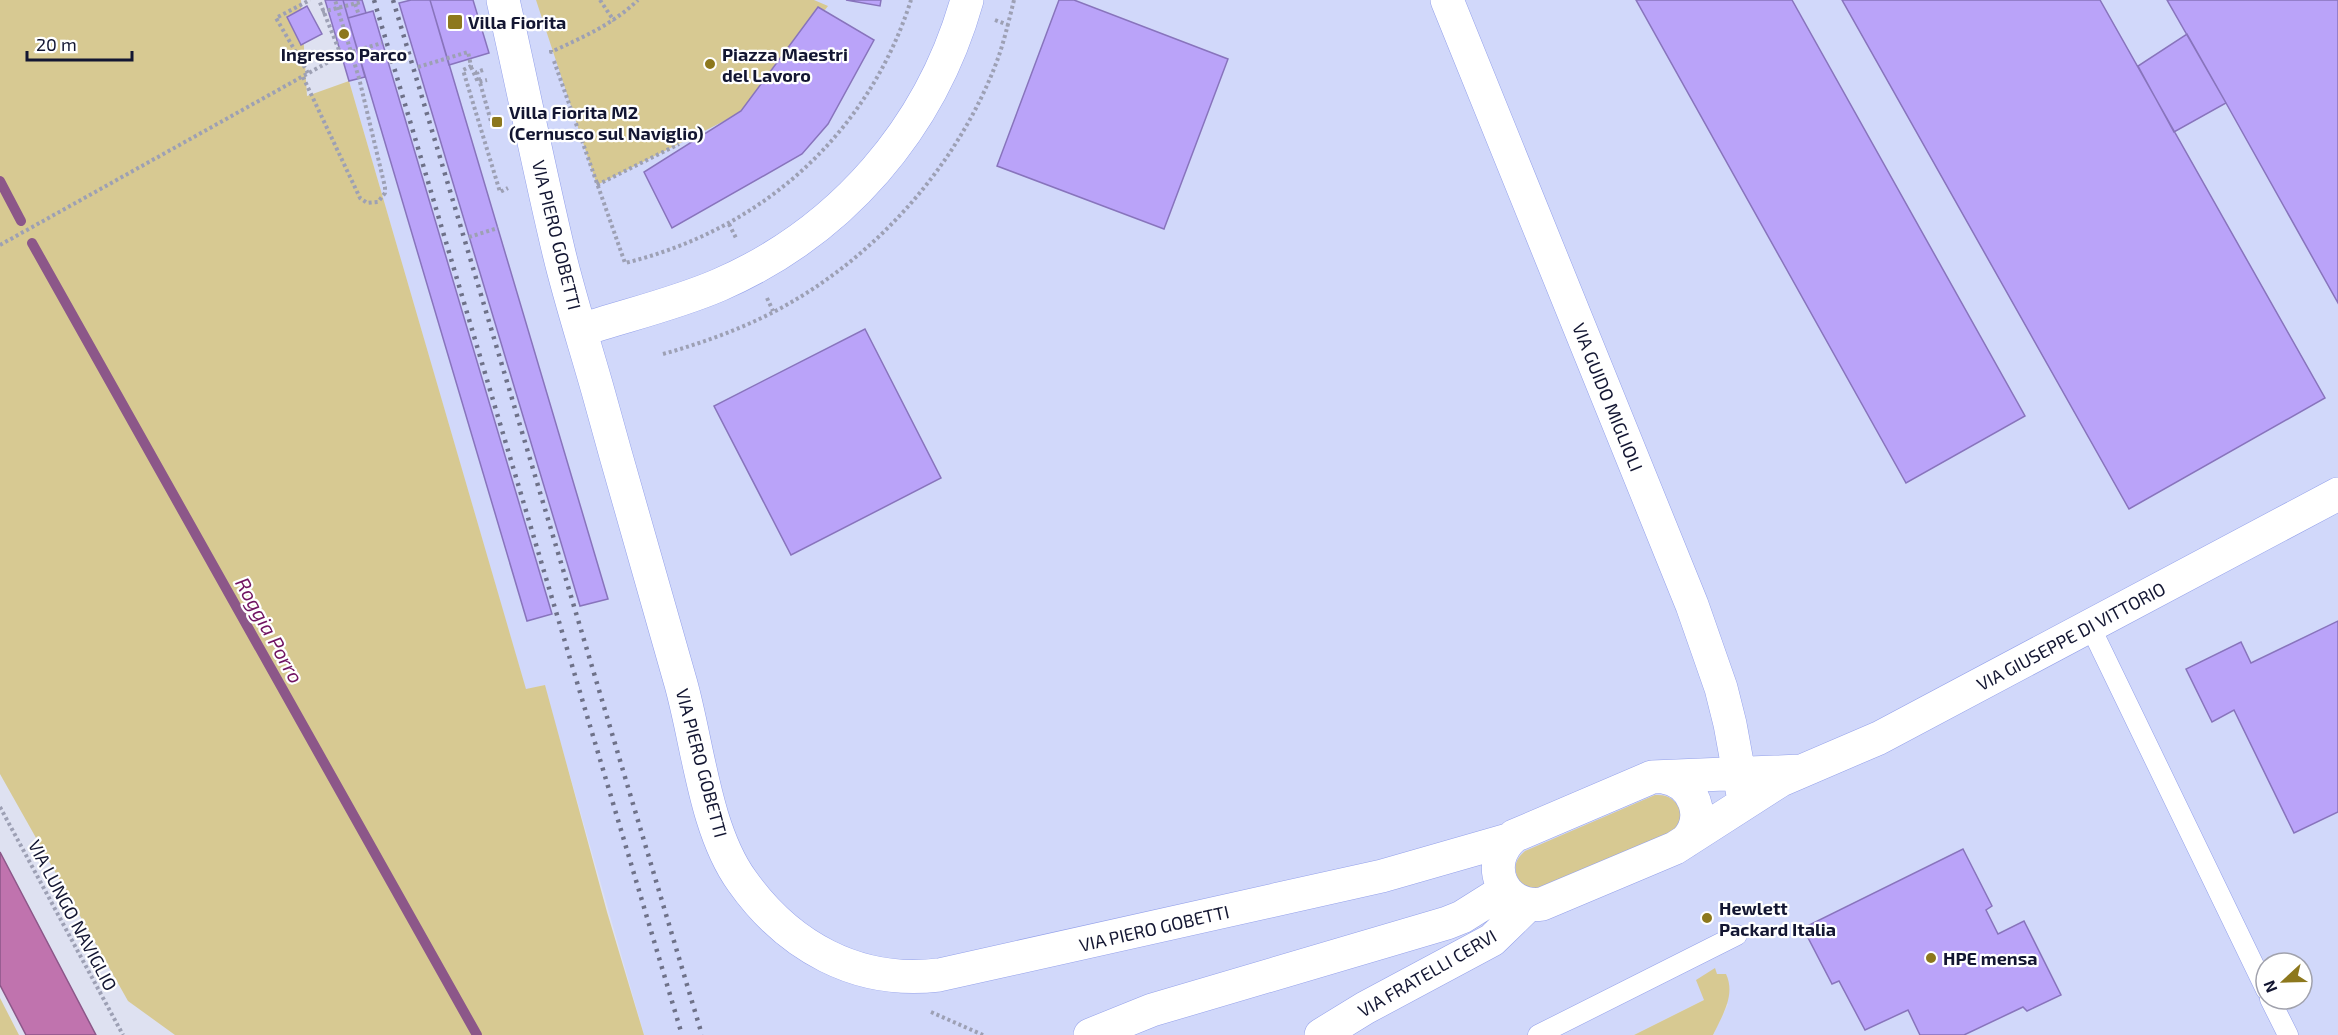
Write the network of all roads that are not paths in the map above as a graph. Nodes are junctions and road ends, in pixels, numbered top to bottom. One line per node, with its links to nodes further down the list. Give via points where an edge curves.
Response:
1 (502, 0): 4 (street, VIA PIERO GOBETTI)
2 (967, 0): 4 (street, VIA PIERO GOBETTI, via 943,68 918,113 889,155 829,217 774,257 735,278)
3 (1448, 0): 8 (street, VIA GUIDO MIGLIOLI, via 1692,605 1726,706)
4 (581, 330): 11 (street, VIA PIERO GOBETTI, via 682,690 715,823 740,879 765,911 802,942 870,972 929,977)
5 (2338, 494): 6 (street, VIA GIUSEPPE DI VITTORIO)
6 (2090, 626): 8 (street, VIA GIUSEPPE DI VITTORIO, via 1878,738 1800,771); 14 (lane)
7 (1663, 777): 8 (street, VIA GIUSEPPE DI VITTORIO, via 1723,773); 9 (street, VIA GIUSEPPE DI VITTORIO, via 1648,779); 10 (street, via 1685,786 1692,794 1696,826)
8 (1741, 788): 10 (street, VIA GIUSEPPE DI VITTORIO)
9 (1511, 839): 11 (street, VIA PIERO GOBETTI); 12 (street, via 1499,859)
10 (1686, 841): 12 (street, VIA GIUSEPPE DI VITTORIO, via 1547,903)
11 (1382, 876): 12 (street, VIA PIERO GOBETTI)
12 (1511, 889): 16 (street, via 1447,923 1152,1010); 17 (street, VIA FRATELLI CERVI, via 1492,940)
13 (1737, 935): 18 (lane)
14 (2254, 965)
15 (2276, 1011): 19 (lane)
16 (1090, 1035)
17 (1321, 1035)
18 (1538, 1035)
19 (2288, 1035)

